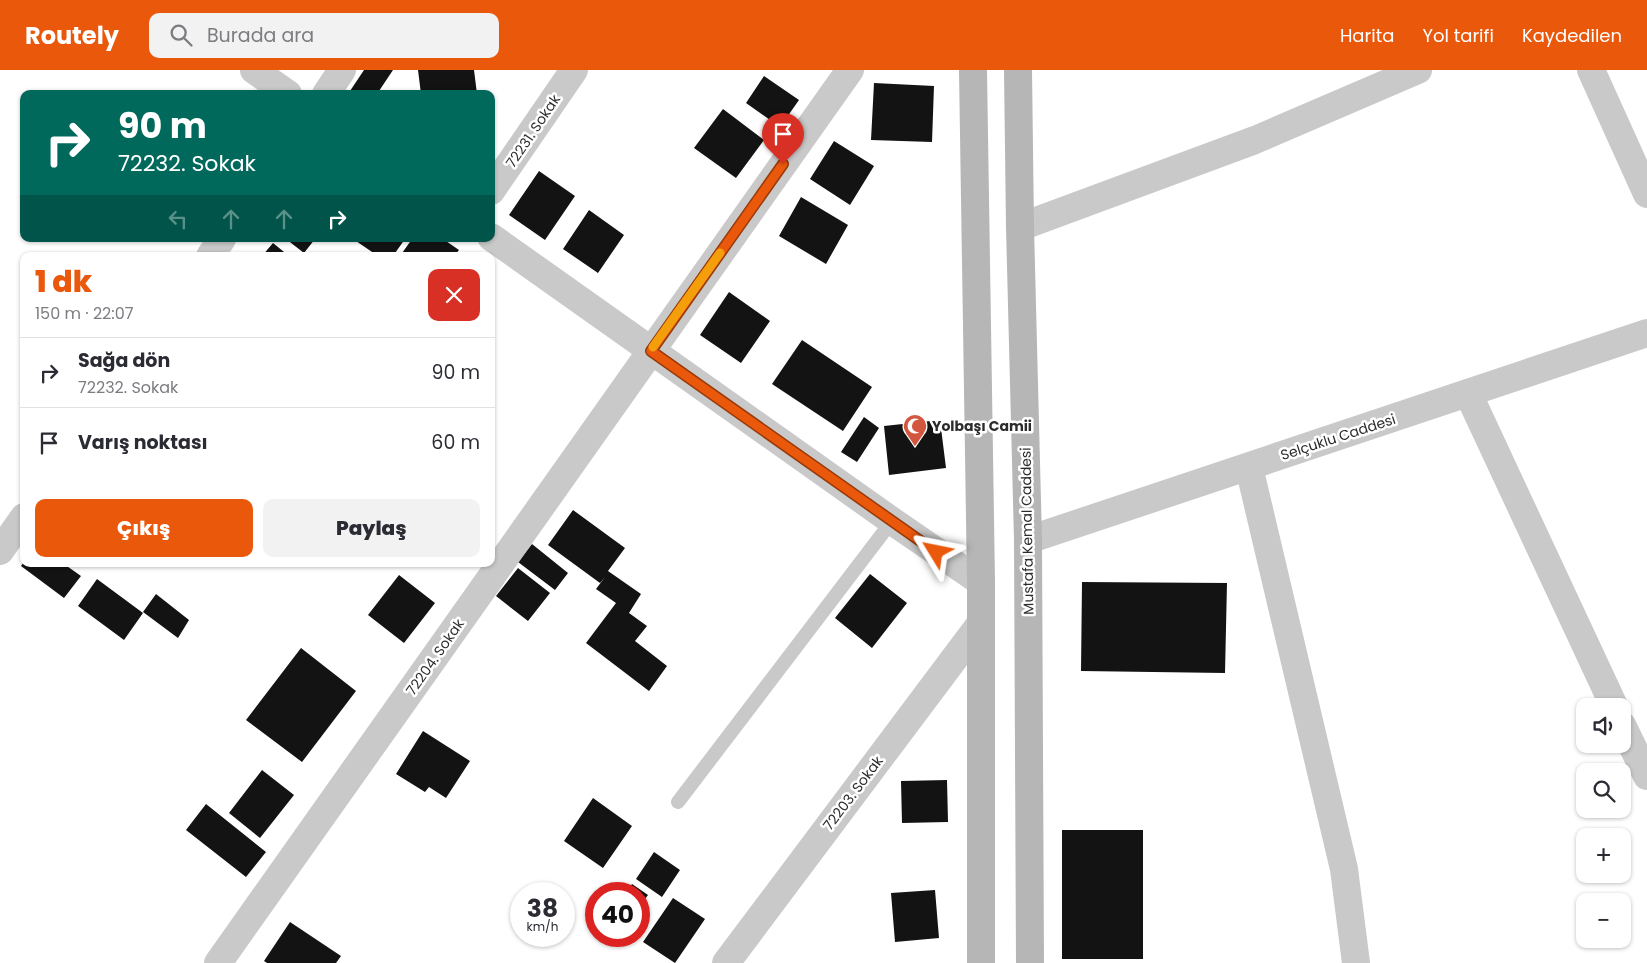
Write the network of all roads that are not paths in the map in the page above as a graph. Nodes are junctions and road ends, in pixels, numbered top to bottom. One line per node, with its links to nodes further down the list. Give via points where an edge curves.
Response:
1 (254, 70): 9 (street)
2 (342, 70): 10 (street)
3 (574, 70): 11 (street, 72231. Sokak)
4 (850, 70): 16 (street, 72204. Sokak)
5 (973, 70): 23 (main road)
6 (1018, 70): 13 (main road, Mustafa Kemal Caddesi)
7 (1418, 70): 13 (street, via 1255,140)
8 (1591, 70): 12 (street)
9 (282, 90)
10 (329, 90)
11 (495, 185)
12 (1647, 194)
13 (1020, 227): 21 (main road, Mustafa Kemal Caddesi)
14 (495, 240): 16 (street)
15 (1647, 333): 17 (street, Selçuklu Caddesi)
16 (651, 351): 19 (street); 29 (street, 72204. Sokak)
17 (1468, 393): 18 (street, Selçuklu Caddesi); 25 (street)
18 (1249, 467): 21 (street, Selçuklu Caddesi); 33 (street, via 1344,869)
19 (892, 521): 23 (street); 28 (lane)
20 (20, 522): 22 (street)
21 (1028, 540): 32 (main road, Mustafa Kemal Caddesi)
22 (0, 550)
23 (981, 582): 24 (main road)
24 (981, 623): 30 (street, 72203. Sokak); 31 (main road)
25 (1610, 698)
26 (1631, 743): 27 (street)
27 (1647, 776)
28 (678, 802)
29 (218, 963)
30 (726, 963)
31 (982, 963)
32 (1030, 963)
33 (1356, 963)

